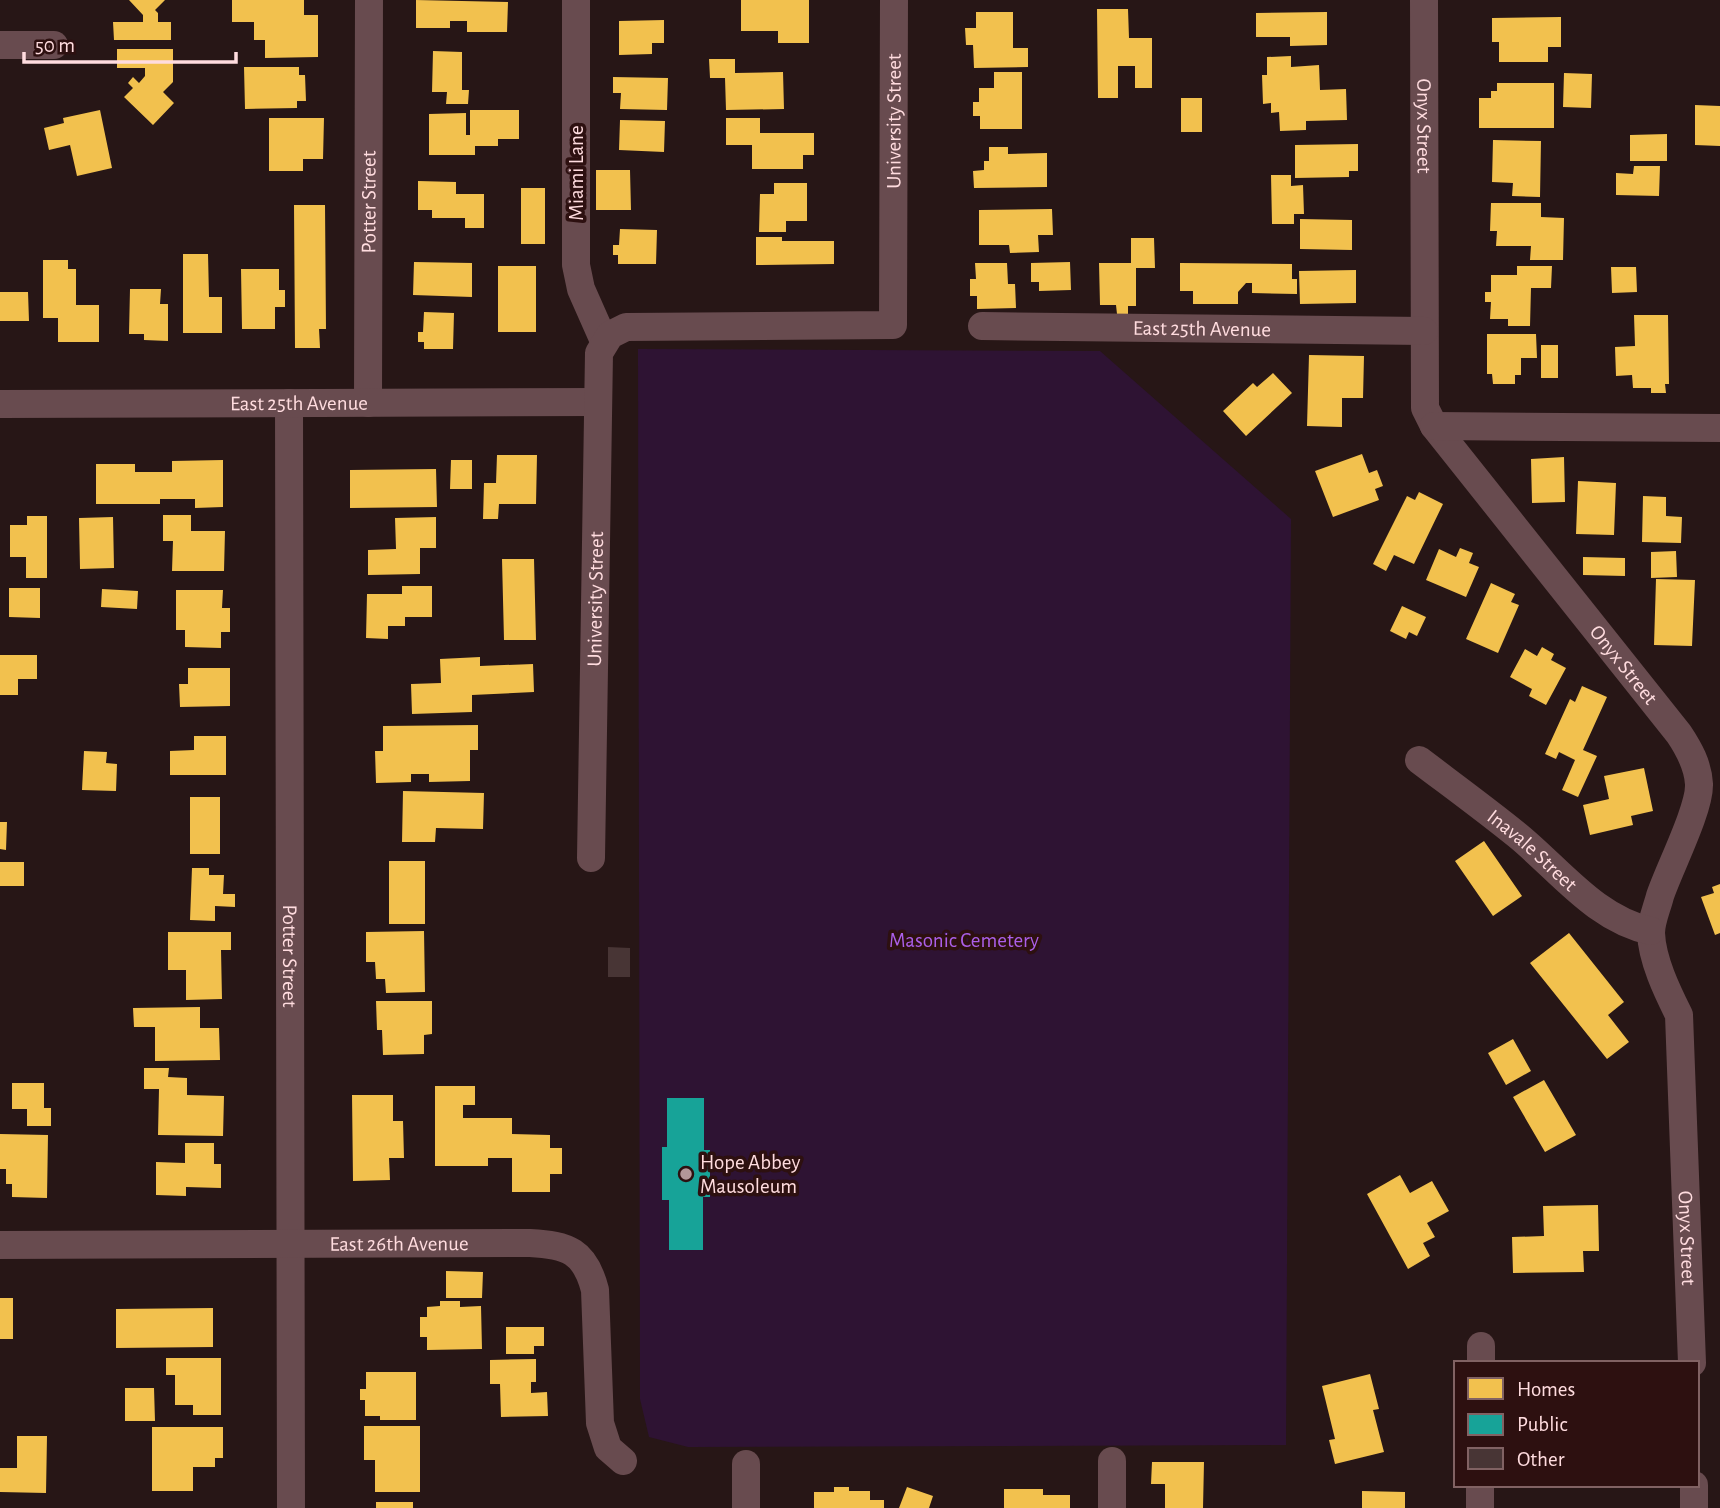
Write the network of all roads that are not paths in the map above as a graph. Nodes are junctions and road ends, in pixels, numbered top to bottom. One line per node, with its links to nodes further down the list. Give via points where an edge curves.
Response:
1 (369, 0): 12 (street, Potter Street)
2 (576, 0): 9 (street, Miami Lane, via 576,265 581,289)
3 (894, 0): 9 (street, University Street, via 894,325 626,327)
4 (1424, 0): 8 (street, Onyx Street)
5 (0, 45): 6 (street)
6 (54, 45)
7 (982, 326): 8 (street, East 25th Avenue)
8 (1424, 331): 14 (street, Onyx Street, via 1425,408)
9 (604, 341): 10 (street, University Street, via 597,366)
10 (598, 402): 12 (street, East 25th Avenue); 17 (street, University Street)
11 (289, 403): 12 (street, East 25th Avenue); 13 (street, East 25th Avenue); 19 (street, Potter Street)
12 (368, 403)
13 (0, 404)
14 (1434, 426): 15 (street); 18 (street, Onyx Street, via 1689,749 1699,785 1696,802)
15 (1720, 428)
16 (1419, 760): 18 (street, Inavale Street, via 1519,836 1615,918)
17 (591, 858)
18 (1651, 931): 21 (street, Onyx Street, via 1679,1015)
19 (292, 1243): 20 (street, East 26th Avenue); 22 (street, East 26th Avenue, via 539,1244 576,1254 592,1276 595,1290 600,1423 608,1448); 27 (street, Potter Street)
20 (0, 1245)
21 (1692, 1361)
22 (622, 1461)
23 (1112, 1461): 29 (street)
24 (746, 1464): 28 (street)
25 (1480, 1487): 30 (street)
26 (1694, 1487): 31 (street)
27 (291, 1508)
28 (747, 1508)
29 (1112, 1508)
30 (1480, 1508)
31 (1694, 1508)

